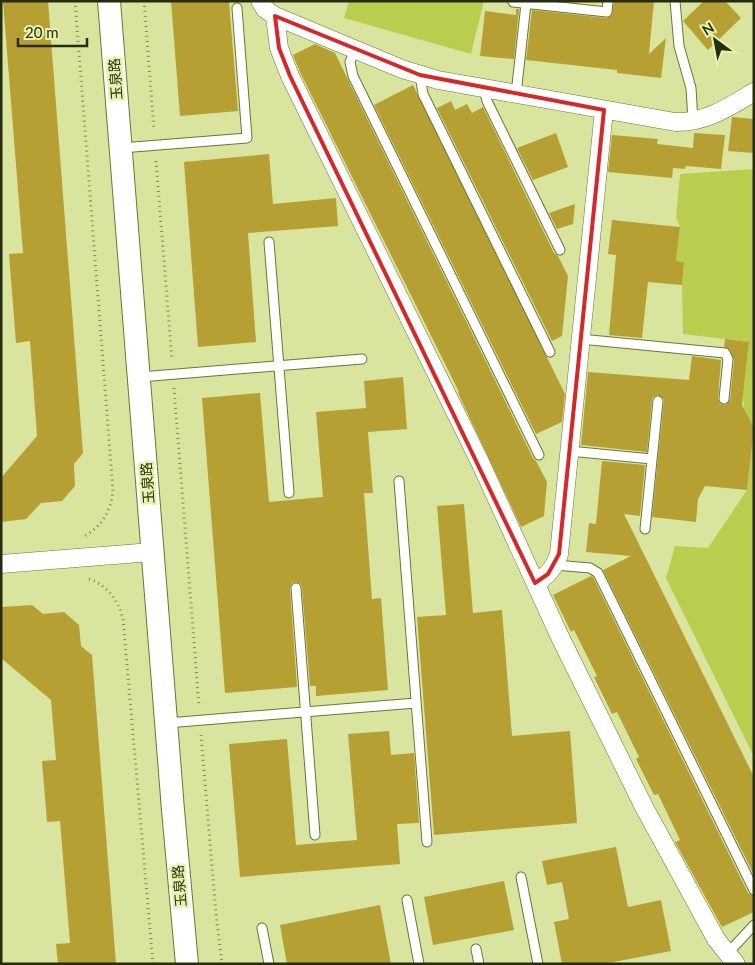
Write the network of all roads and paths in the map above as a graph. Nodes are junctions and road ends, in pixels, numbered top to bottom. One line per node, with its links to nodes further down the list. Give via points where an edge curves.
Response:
1 (75, 1): 36 (path, via 113,491 111,504 102,521)
2 (109, 1): 19 (street, 玉泉路)
3 (144, 1): 18 (path)
4 (260, 1): 10 (street)
5 (608, 1): 8 (lane, via 607,12)
6 (675, 1): 17 (lane, via 679,46 691,88)
7 (513, 2): 8 (lane)
8 (526, 4): 15 (lane)
9 (237, 8): 18 (lane, via 247,138)
10 (275, 16): 11 (street); 41 (street, via 279,48 290,76 480,462)
11 (355, 50): 12 (street); 31 (lane, via 350,62 352,76)
12 (420, 75): 13 (street); 23 (lane, via 423,94)
13 (484, 88): 15 (street); 21 (lane, via 487,101)
14 (754, 92): 17 (street, via 729,107)
15 (516, 94): 16 (street)
16 (604, 110): 17 (street, via 666,121); 22 (street)
17 (693, 121)
18 (155, 145): 19 (lane); 26 (path)
19 (121, 148): 27 (street, 玉泉路)
20 (269, 242): 25 (lane)
21 (560, 250)
22 (580, 339): 28 (lane, via 725,354 728,359); 30 (street)
23 (550, 352)
24 (362, 359): 25 (lane)
25 (278, 366): 26 (lane); 34 (lane)
26 (173, 374): 27 (lane); 45 (path)
27 (139, 377): 37 (street, 玉泉路)
28 (724, 399)
29 (658, 401): 32 (lane)
30 (569, 451): 32 (lane); 39 (street, via 559,554)
31 (539, 455)
32 (652, 459): 35 (lane)
33 (399, 480): 43 (lane)
34 (289, 493)
35 (645, 528)
36 (82, 538)
37 (152, 552): 38 (street); 46 (street, 玉泉路)
38 (1, 564)
39 (555, 565): 41 (street); 50 (lane, via 590,568 598,573)
40 (86, 578): 56 (path, via 98,582 108,591 120,607 123,619)
41 (535, 582): 55 (street, via 644,806 716,939)
42 (296, 588): 44 (lane)
43 (416, 703): 44 (lane); 48 (lane)
44 (306, 712): 45 (lane); 47 (lane)
45 (200, 721): 46 (lane); 58 (path)
46 (166, 724): 57 (street, 玉泉路)
47 (315, 835)
48 (427, 842)
49 (521, 877): 62 (lane)
50 (754, 890)
51 (407, 900): 60 (lane)
52 (754, 924): 55 (lane)
53 (262, 928): 59 (lane)
54 (476, 950): 61 (lane)
55 (732, 958)
56 (153, 964)
57 (187, 964)
58 (222, 964)
59 (269, 964)
60 (419, 964)
61 (478, 964)
62 (538, 964)

